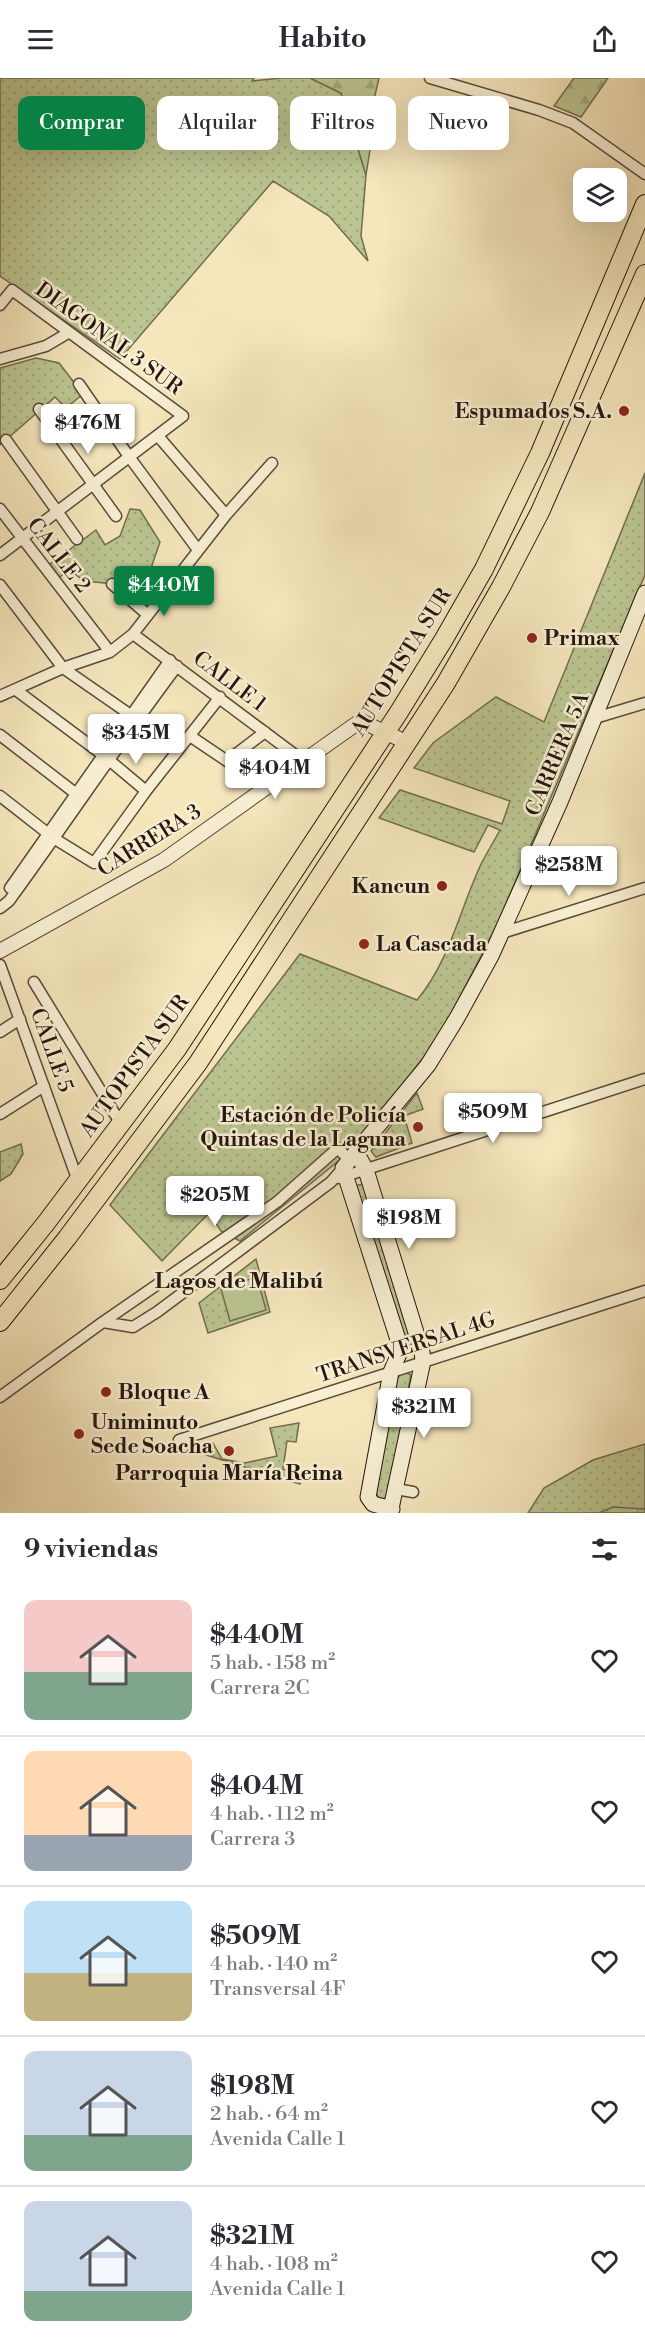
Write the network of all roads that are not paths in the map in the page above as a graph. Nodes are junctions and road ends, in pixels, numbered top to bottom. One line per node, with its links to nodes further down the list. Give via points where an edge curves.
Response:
1 (430, 78): 2 (street, via 573,123)
2 (645, 174)
3 (645, 204): 38 (highway, AUTOPISTA SUR, via 508,523 444,639)
4 (645, 274): 41 (highway, via 540,512 465,652)
5 (0, 305): 6 (street, DIAGONAL 3 SUR, via 12,290)
6 (68, 333): 7 (street, via 46,346); 10 (street, DIAGONAL 3 SUR, via 183,416)
7 (0, 359)
8 (79, 384): 12 (street)
9 (39, 409): 14 (street)
10 (158, 436): 12 (street); 17 (street)
11 (6, 440): 16 (street)
12 (130, 458): 14 (street); 21 (street)
13 (272, 463): 17 (street)
14 (92, 485): 16 (street); 18 (street)
15 (0, 509): 19 (street, CALLE 2)
16 (57, 510): 19 (street); 20 (street)
17 (226, 515): 21 (street)
18 (116, 516)
19 (21, 538): 22 (street); 28 (street, CALLE 2)
20 (77, 539)
21 (198, 550): 26 (street)
22 (0, 555)
23 (112, 584): 26 (street)
24 (0, 585): 30 (street)
25 (645, 593): 36 (main road, CARRERA 5A)
26 (148, 615): 27 (street)
27 (133, 634): 28 (street); 29 (street, CALLE 1)
28 (110, 652): 30 (street)
29 (174, 663): 33 (street, CALLE 1); 35 (street)
30 (63, 668): 31 (street); 35 (street)
31 (16, 690): 32 (street); 42 (street)
32 (0, 696)
33 (220, 697): 37 (street, CALLE 1); 40 (street)
34 (645, 703): 36 (street)
35 (133, 717): 42 (street)
36 (595, 718): 51 (main road, CARRERA 5A)
37 (265, 732): 40 (street, via 227,761); 43 (street, CALLE 1)
38 (385, 732): 41 (street, CARRERA 3); 43 (street, CARRERA 3, via 360,722); 60 (highway, AUTOPISTA SUR, via 177,1049)
39 (0, 735): 45 (street)
40 (190, 736): 44 (street)
41 (408, 743): 66 (highway, via 198,1063)
42 (105, 758): 44 (street); 45 (street)
43 (302, 760): 52 (street, CARRERA 3, via 164,860)
44 (146, 791): 47 (street, via 94,863)
45 (79, 795): 47 (street)
46 (0, 796): 47 (street)
47 (51, 835): 49 (street); 50 (street)
48 (645, 888): 51 (street)
49 (0, 902)
50 (0, 908)
51 (502, 933): 61 (main road, CARRERA 5A, via 428,1065)
52 (0, 951)
53 (0, 965): 55 (street, CALLE 5)
54 (34, 982): 60 (street)
55 (20, 1019): 56 (street); 58 (street, CALLE 5)
56 (0, 1032)
57 (645, 1079): 62 (street)
58 (44, 1086): 59 (street); 63 (street, CALLE 5)
59 (0, 1113)
60 (121, 1124): 63 (highway, AUTOPISTA SUR)
61 (348, 1164): 62 (main road); 67 (street, via 331,1182 133,1327); 67 (street, via 338,1148 277,1202); 69 (main road, via 401,1349)
62 (366, 1170): 68 (main road)
63 (78, 1181): 64 (highway, AUTOPISTA SUR)
64 (0, 1280)
65 (645, 1291): 68 (street, TRANSVERSAL 4G)
66 (0, 1322)
67 (103, 1322): 70 (street)
68 (423, 1361): 69 (street, TRANSVERSAL 4G); 72 (main road)
69 (391, 1372): 71 (street, TRANSVERSAL 4G); 74 (main road, via 368,1497 373,1504)
70 (0, 1397)
71 (179, 1440)
72 (396, 1489): 73 (street); 74 (main road)
73 (413, 1492)
74 (391, 1511)

